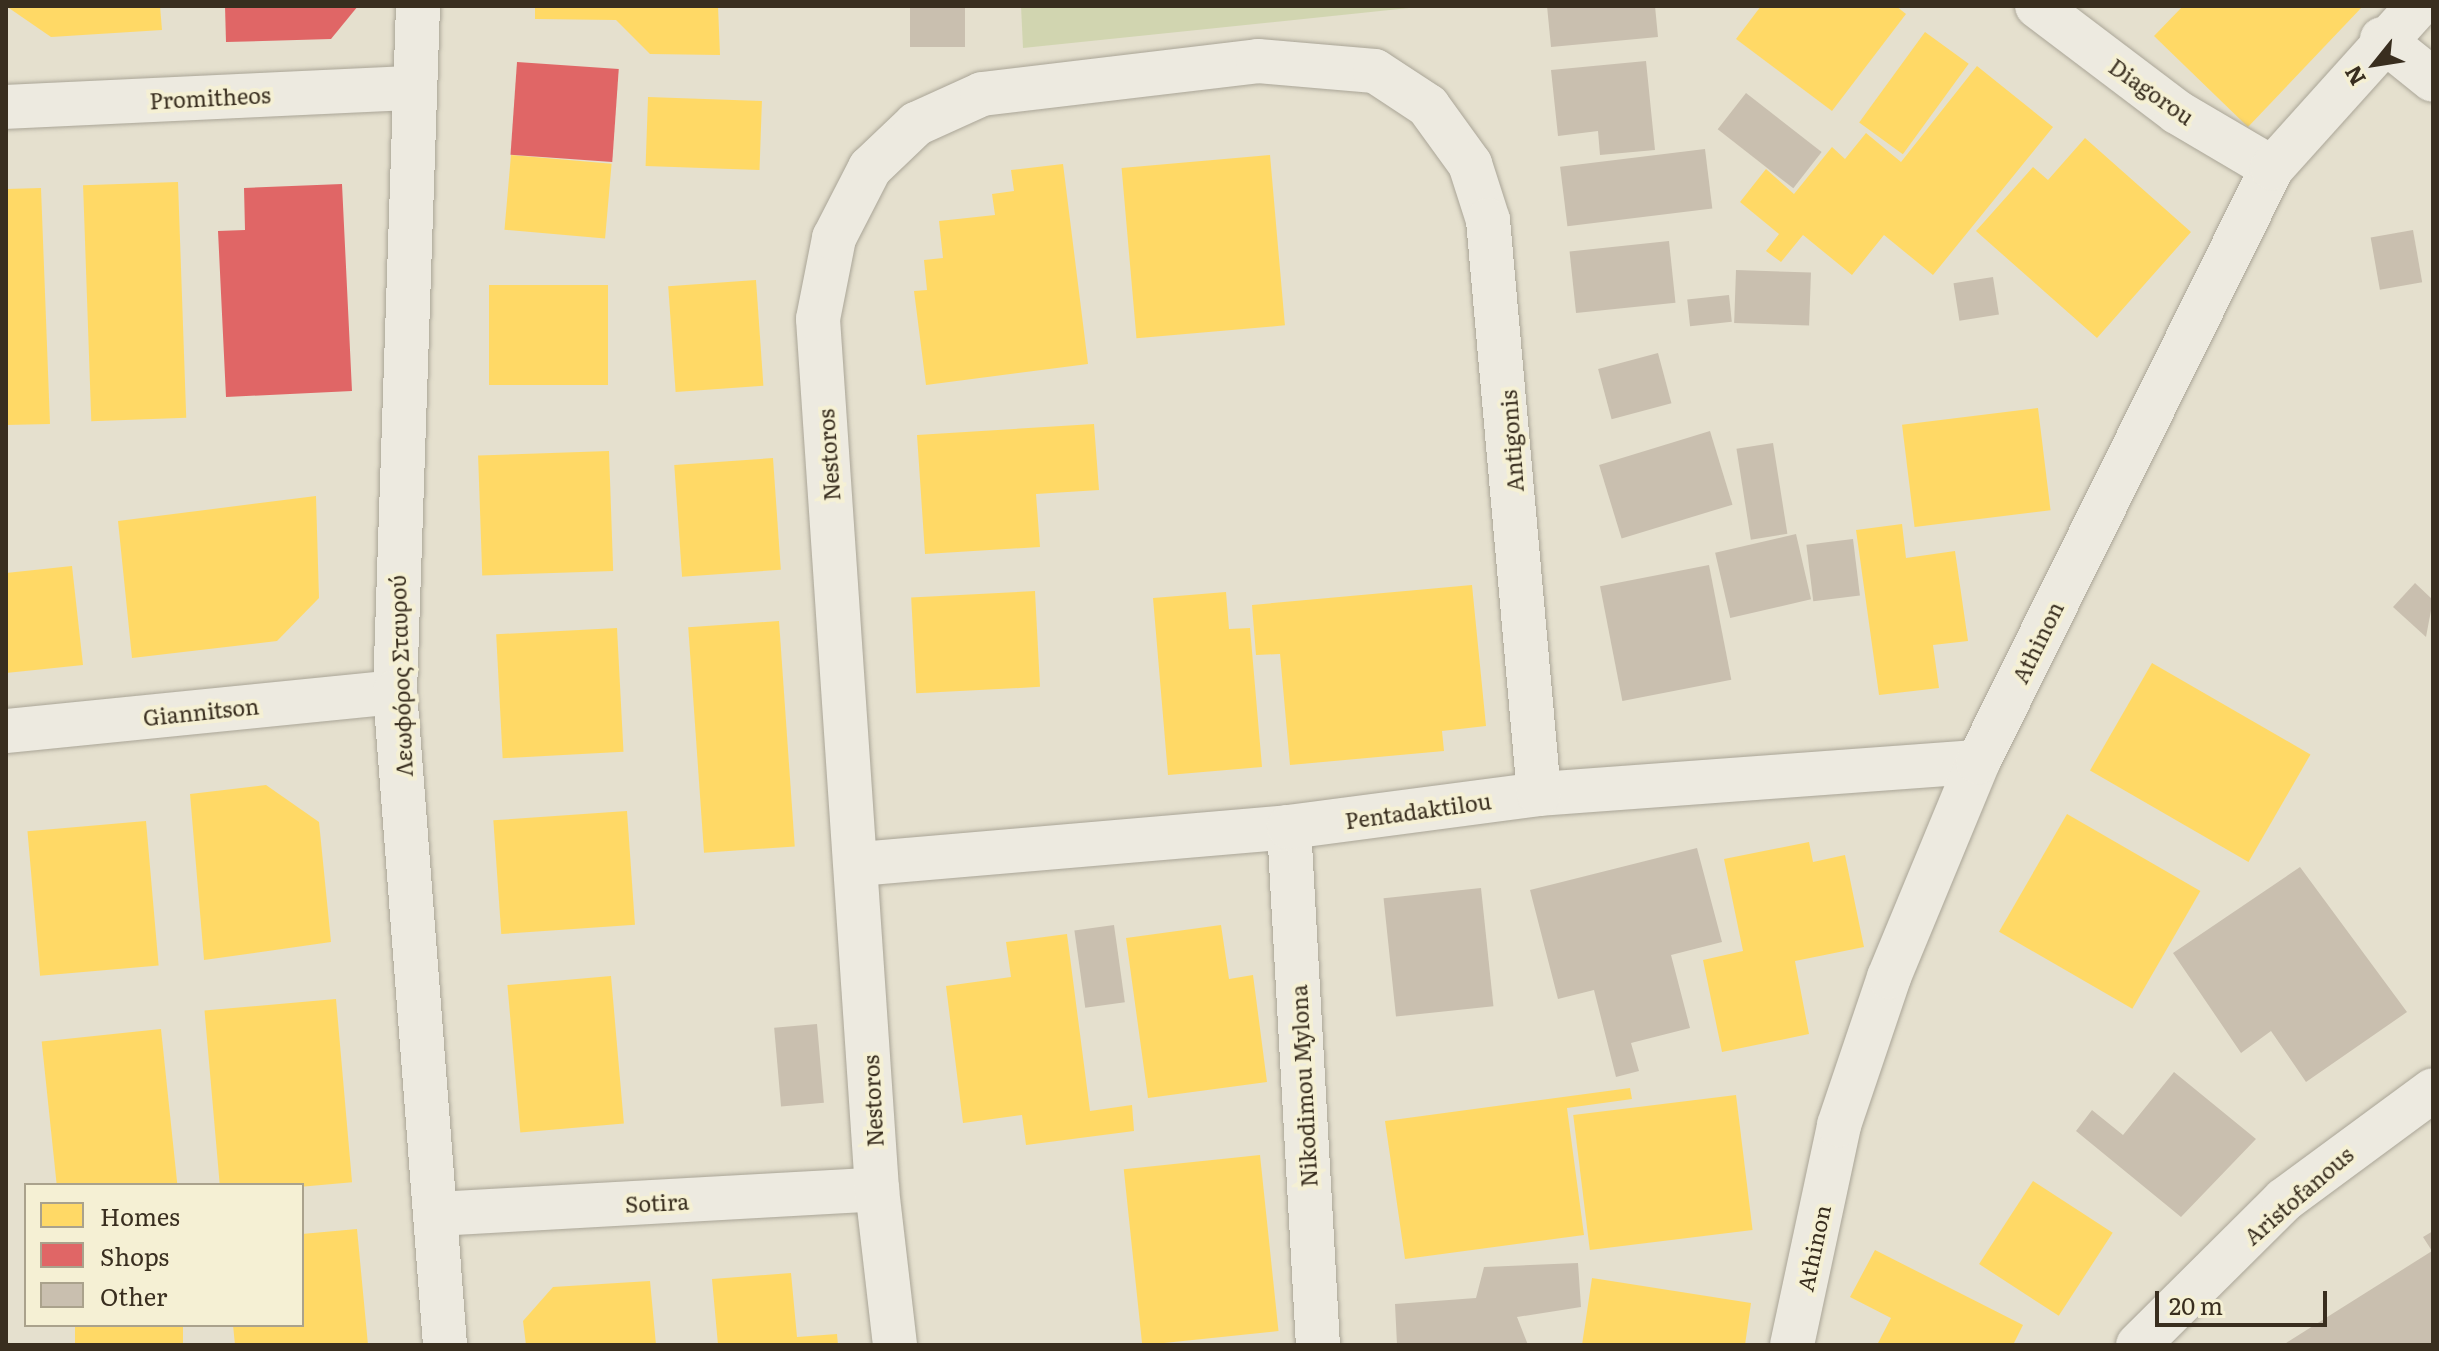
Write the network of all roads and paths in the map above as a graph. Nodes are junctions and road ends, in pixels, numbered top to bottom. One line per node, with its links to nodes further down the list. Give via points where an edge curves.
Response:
1 (418, 6): 6 (street, Λεωφόρος Σταυρού)
2 (2037, 6): 9 (street, Diagorou, via 2177,112)
3 (2418, 6): 4 (street, Athinon)
4 (2382, 39): 5 (street); 9 (street, Athinon)
5 (2433, 80)
6 (414, 88): 8 (street, Promitheos); 10 (street, Λεωφόρος Σταυρού)
7 (1428, 106): 13 (street, Antigonis, via 1470,164 1491,234); 15 (street, Nestoros, via 1375,71 1313,61 1116,76 982,94 916,124 870,168 834,238 818,319)
8 (6, 107)
9 (2272, 168): 12 (street, Athinon)
10 (395, 692): 11 (street, Giannitson); 18 (street, Λεωφόρος Σταυρού)
11 (6, 731)
12 (1978, 762): 13 (street, Pentadaktilou); 22 (street, Athinon, via 1889,977 1839,1125)
13 (1539, 794): 14 (street, Pentadaktilou)
14 (1289, 827): 15 (street, Pentadaktilou); 21 (street, Nikodimou Mylona)
15 (859, 864): 17 (street, Nestoros)
16 (2433, 1090): 23 (street, Aristofanous, via 2284,1200)
17 (877, 1189): 18 (street, Sotira); 20 (street, Nestoros)
18 (436, 1214): 19 (street, Λεωφόρος Σταυρού)
19 (445, 1345)
20 (895, 1345)
21 (1318, 1345)
22 (1792, 1345)
23 (2138, 1345)

